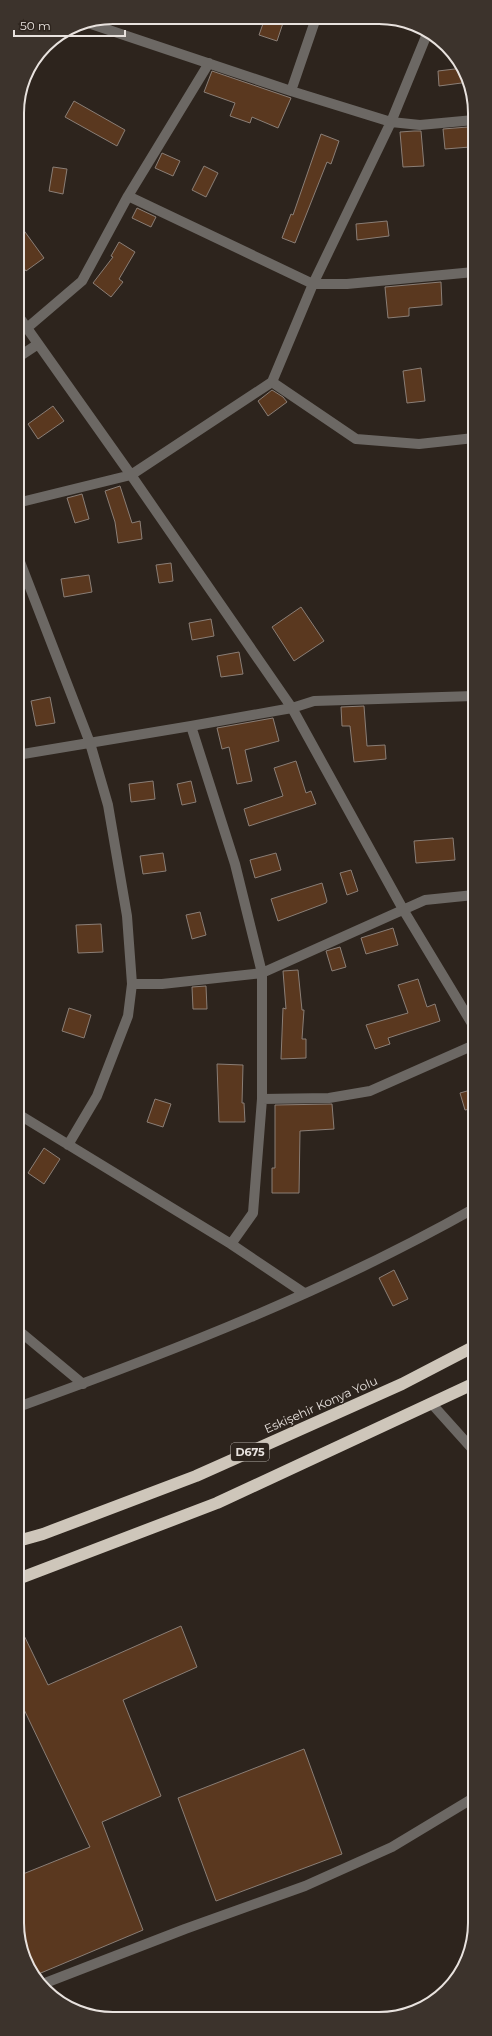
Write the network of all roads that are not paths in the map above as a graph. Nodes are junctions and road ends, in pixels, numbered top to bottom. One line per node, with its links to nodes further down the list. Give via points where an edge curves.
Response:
1 (314, 24): 5 (street)
2 (96, 26): 4 (street)
3 (426, 37): 7 (street)
4 (209, 63): 5 (street); 8 (street)
5 (291, 91): 7 (street)
6 (468, 121): 7 (street, via 420,125)
7 (391, 122): 10 (street)
8 (128, 196): 10 (street); 12 (street, via 82,281)
9 (468, 273): 10 (street, via 347,284)
10 (313, 284): 15 (street)
11 (24, 324): 12 (street)
12 (27, 328): 13 (street)
13 (38, 344): 14 (street); 17 (street)
14 (24, 353)
15 (272, 382): 16 (street, via 356,439 418,444); 17 (street)
16 (468, 439)
17 (132, 475): 18 (street); 21 (street)
18 (24, 501)
19 (24, 572): 23 (street)
20 (468, 696): 21 (street, via 314,701)
21 (292, 708): 22 (street); 26 (street)
22 (191, 726): 23 (street); 27 (street, via 235,864)
23 (90, 743): 24 (street); 28 (street, via 108,805 127,916)
24 (24, 754)
25 (468, 896): 26 (street, via 425,900)
26 (404, 911): 27 (street); 29 (street)
27 (262, 972): 28 (street, via 162,984); 31 (street)
28 (132, 984): 33 (street, via 128,1016 97,1096)
29 (468, 1017)
30 (468, 1048): 31 (street, via 370,1091 329,1098)
31 (262, 1099): 35 (street, via 253,1213)
32 (24, 1118): 33 (street)
33 (68, 1145): 35 (street)
34 (468, 1211): 36 (street, via 391,1253)
35 (231, 1244): 36 (street)
36 (304, 1293): 39 (street, via 242,1321)
37 (24, 1335): 39 (street)
38 (468, 1350): 44 (highway, Eskişehir Konya Yolu / D675, via 402,1384 196,1476)
39 (83, 1384): 42 (street)
40 (468, 1386): 41 (highway, D675)
41 (431, 1402): 43 (street); 45 (highway, D675, via 216,1503)
42 (24, 1405)
43 (468, 1444)
44 (24, 1539)
45 (24, 1577)
46 (468, 1801): 47 (street, via 392,1847 306,1886)
47 (47, 1983)

